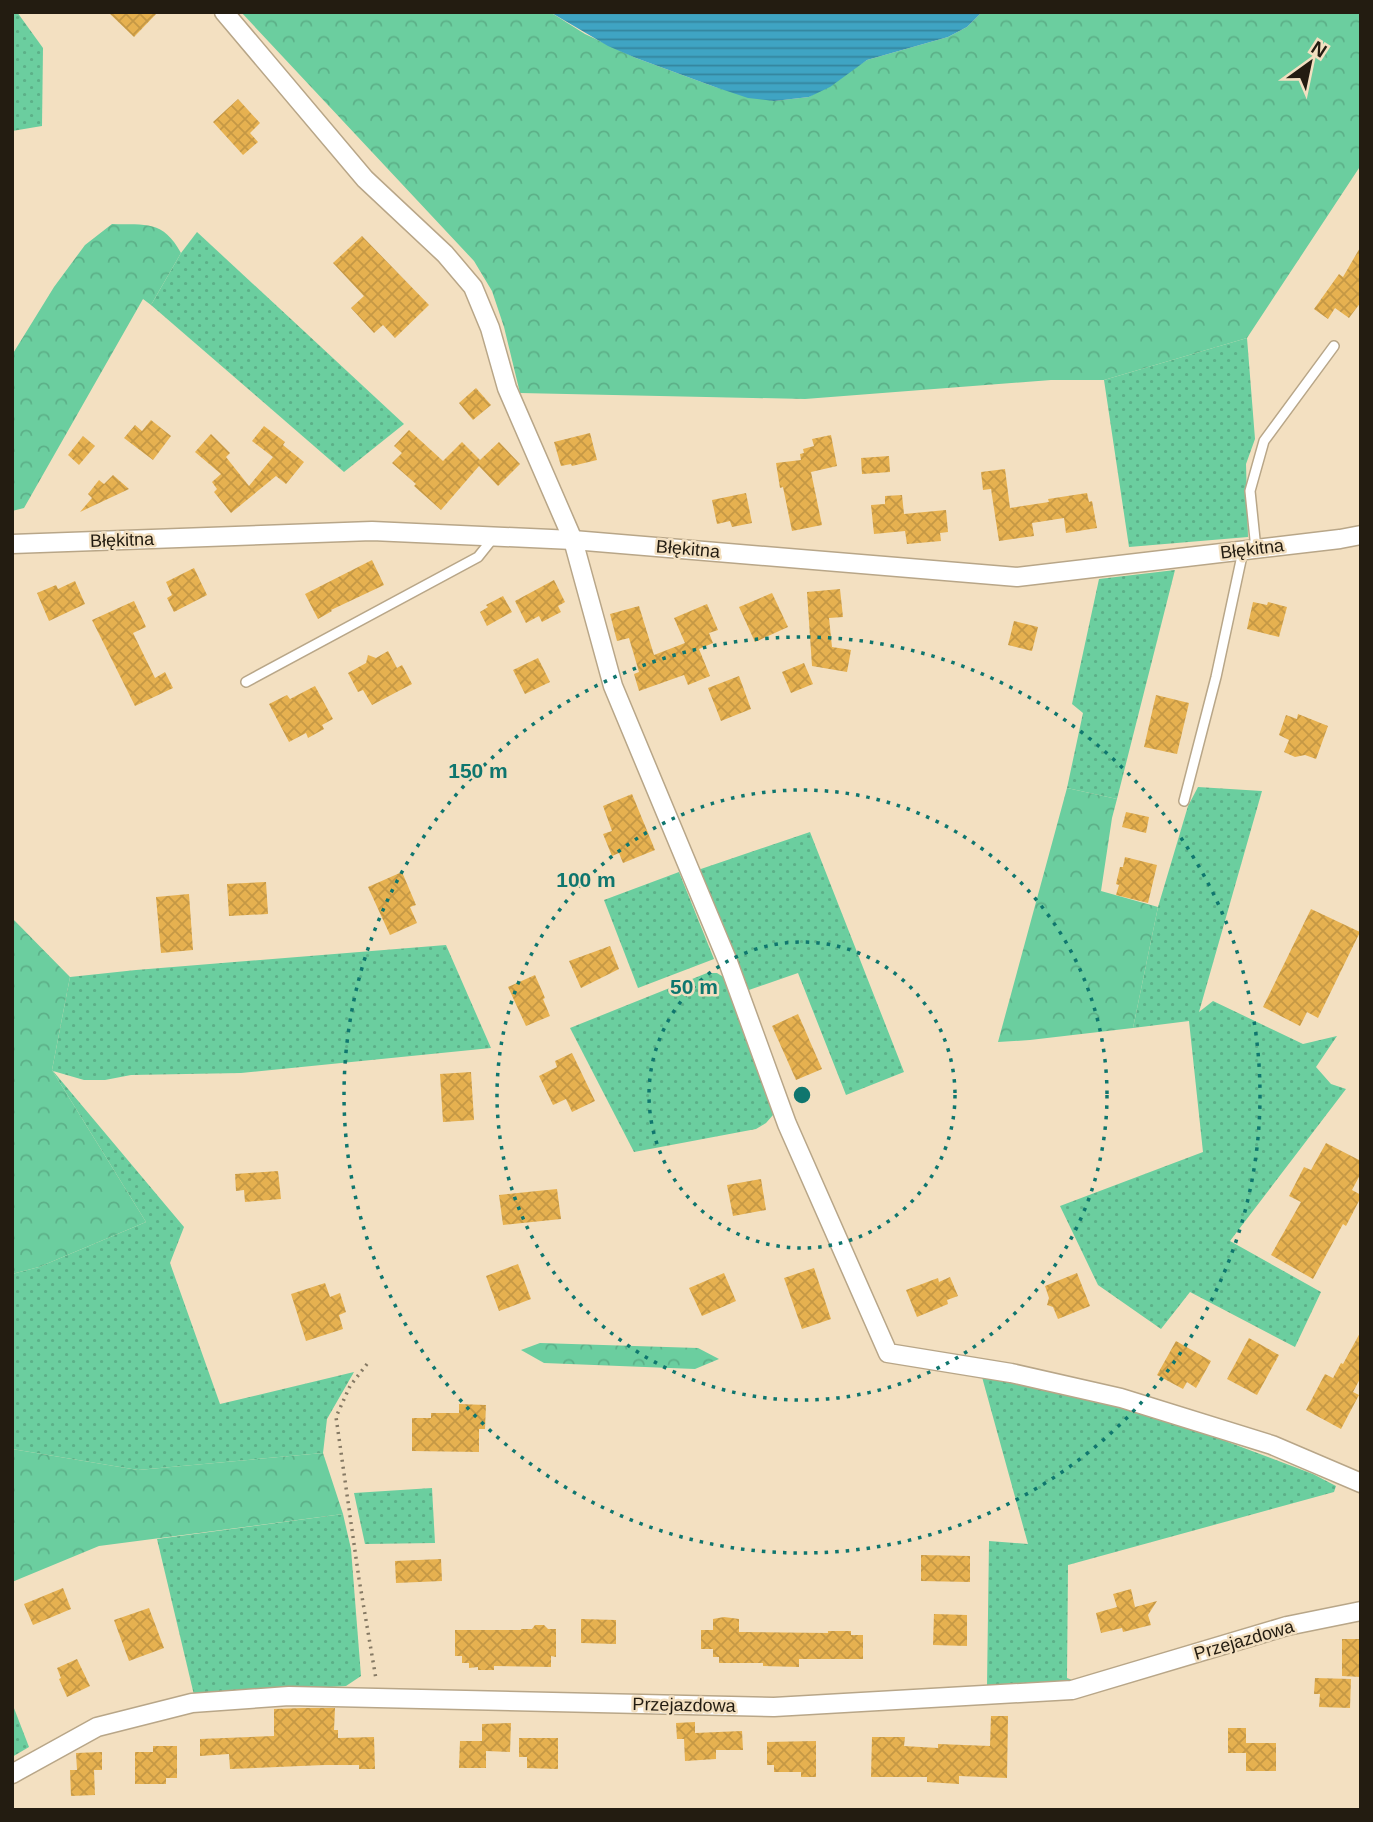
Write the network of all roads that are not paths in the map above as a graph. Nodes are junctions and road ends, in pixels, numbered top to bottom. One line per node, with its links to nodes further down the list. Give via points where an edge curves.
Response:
1 (224, 12): 5 (street, via 365,180 473,286 508,388)
2 (1334, 346): 7 (lane, via 1265,441 1250,491)
3 (1361, 535): 7 (street, Błękitna)
4 (494, 537): 5 (street, Błękitna); 6 (street, Błękitna, via 372,531); 8 (lane, via 478,557)
5 (573, 540): 7 (street, Błękitna, via 1017,577); 10 (street, via 613,686 728,962 788,1124 888,1353 1011,1373 1121,1398 1272,1445)
6 (12, 544)
7 (1250, 550): 9 (lane)
8 (246, 682)
9 (1184, 801)
10 (1361, 1483)
11 (1361, 1611): 12 (street, Przejazdowa, via 1287,1626 1072,1690 774,1707 289,1696 192,1703 97,1727)
12 (12, 1774)

